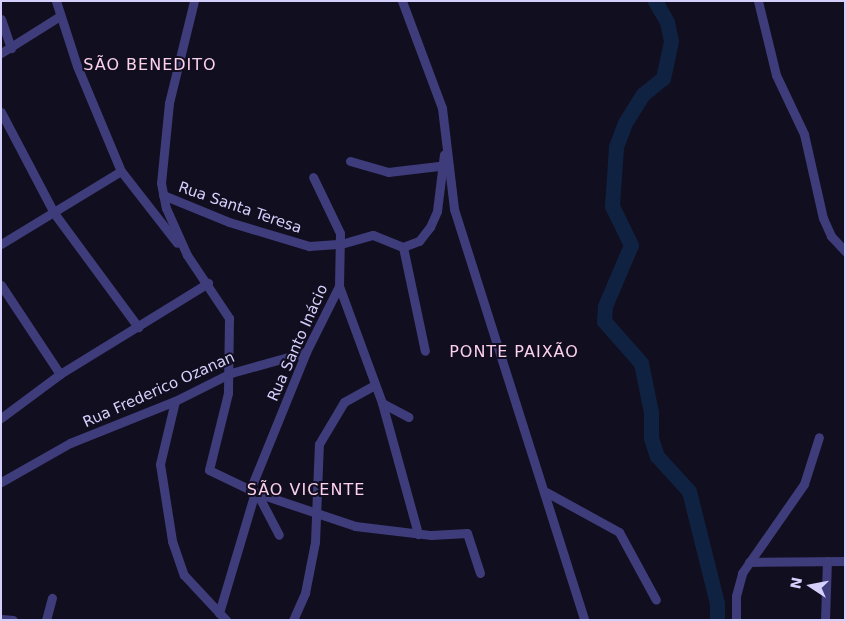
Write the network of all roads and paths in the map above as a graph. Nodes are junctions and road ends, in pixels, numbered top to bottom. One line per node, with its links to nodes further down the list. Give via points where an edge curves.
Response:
1 (56, 1): 5 (street)
2 (194, 1): 15 (street, via 169,103)
3 (402, 1): 10 (street, via 442,108)
4 (758, 1): 20 (street, via 776,75 804,134 823,218 830,236)
5 (60, 16): 7 (street); 13 (street)
6 (1, 19): 7 (street)
7 (10, 48): 8 (street)
8 (1, 53)
9 (1, 112): 16 (street)
10 (445, 152): 12 (street); 38 (street, via 454,209)
11 (350, 161): 12 (street, via 388,172)
12 (439, 166): 19 (street, via 437,211 430,227 418,240)
13 (121, 171): 16 (street); 21 (street)
14 (313, 177): 18 (street, Rua Santo Inácio, via 334,218)
15 (162, 195): 18 (street, Rua Santa Teresa, via 292,242 324,246); 21 (street)
16 (54, 213): 17 (street); 25 (street)
17 (1, 244)
18 (341, 244): 19 (street, Rua Santa Teresa, via 373,235); 24 (street, Rua Santo Inácio)
19 (403, 247): 26 (street)
20 (845, 251)
21 (187, 255): 22 (street)
22 (208, 283): 25 (street); 28 (street, via 229,318)
23 (1, 285): 29 (street)
24 (339, 286): 27 (street, Rua Santo Inácio); 30 (street)
25 (138, 327): 29 (street)
26 (424, 351)
27 (306, 352): 28 (street, Rua Frederico Ozanan); 37 (street, Rua Santo Inácio)
28 (231, 373): 31 (street, Rua Frederico Ozanan); 37 (street, via 209,465 212,473)
29 (60, 374): 33 (street)
30 (375, 385): 32 (street); 39 (street, via 344,402 325,428 316,462)
31 (175, 401): 36 (street, Rua Frederico Ozanan, via 70,443); 48 (street, via 160,464 172,541 184,575)
32 (382, 403): 34 (street); 40 (street)
33 (1, 418)
34 (408, 418)
35 (819, 437): 44 (street, via 804,484)
36 (1, 482)
37 (254, 492): 39 (street); 41 (street); 48 (street, Rua Santo Inácio)
38 (546, 492): 47 (street, via 609,524 634,554); 53 (street)
39 (316, 515): 40 (street, via 355,526); 52 (street, via 312,565)
40 (418, 534): 45 (street, via 460,532 471,537)
41 (279, 535)
42 (827, 560): 43 (street); 44 (street); 55 (street)
43 (845, 561)
44 (749, 562): 54 (street, via 738,584)
45 (480, 573)
46 (52, 598): 51 (street)
47 (656, 600)
48 (223, 616)
49 (1, 619): 50 (street)
50 (13, 620)
51 (46, 620)
52 (293, 620)
53 (584, 620)
54 (736, 620)
55 (826, 620)

